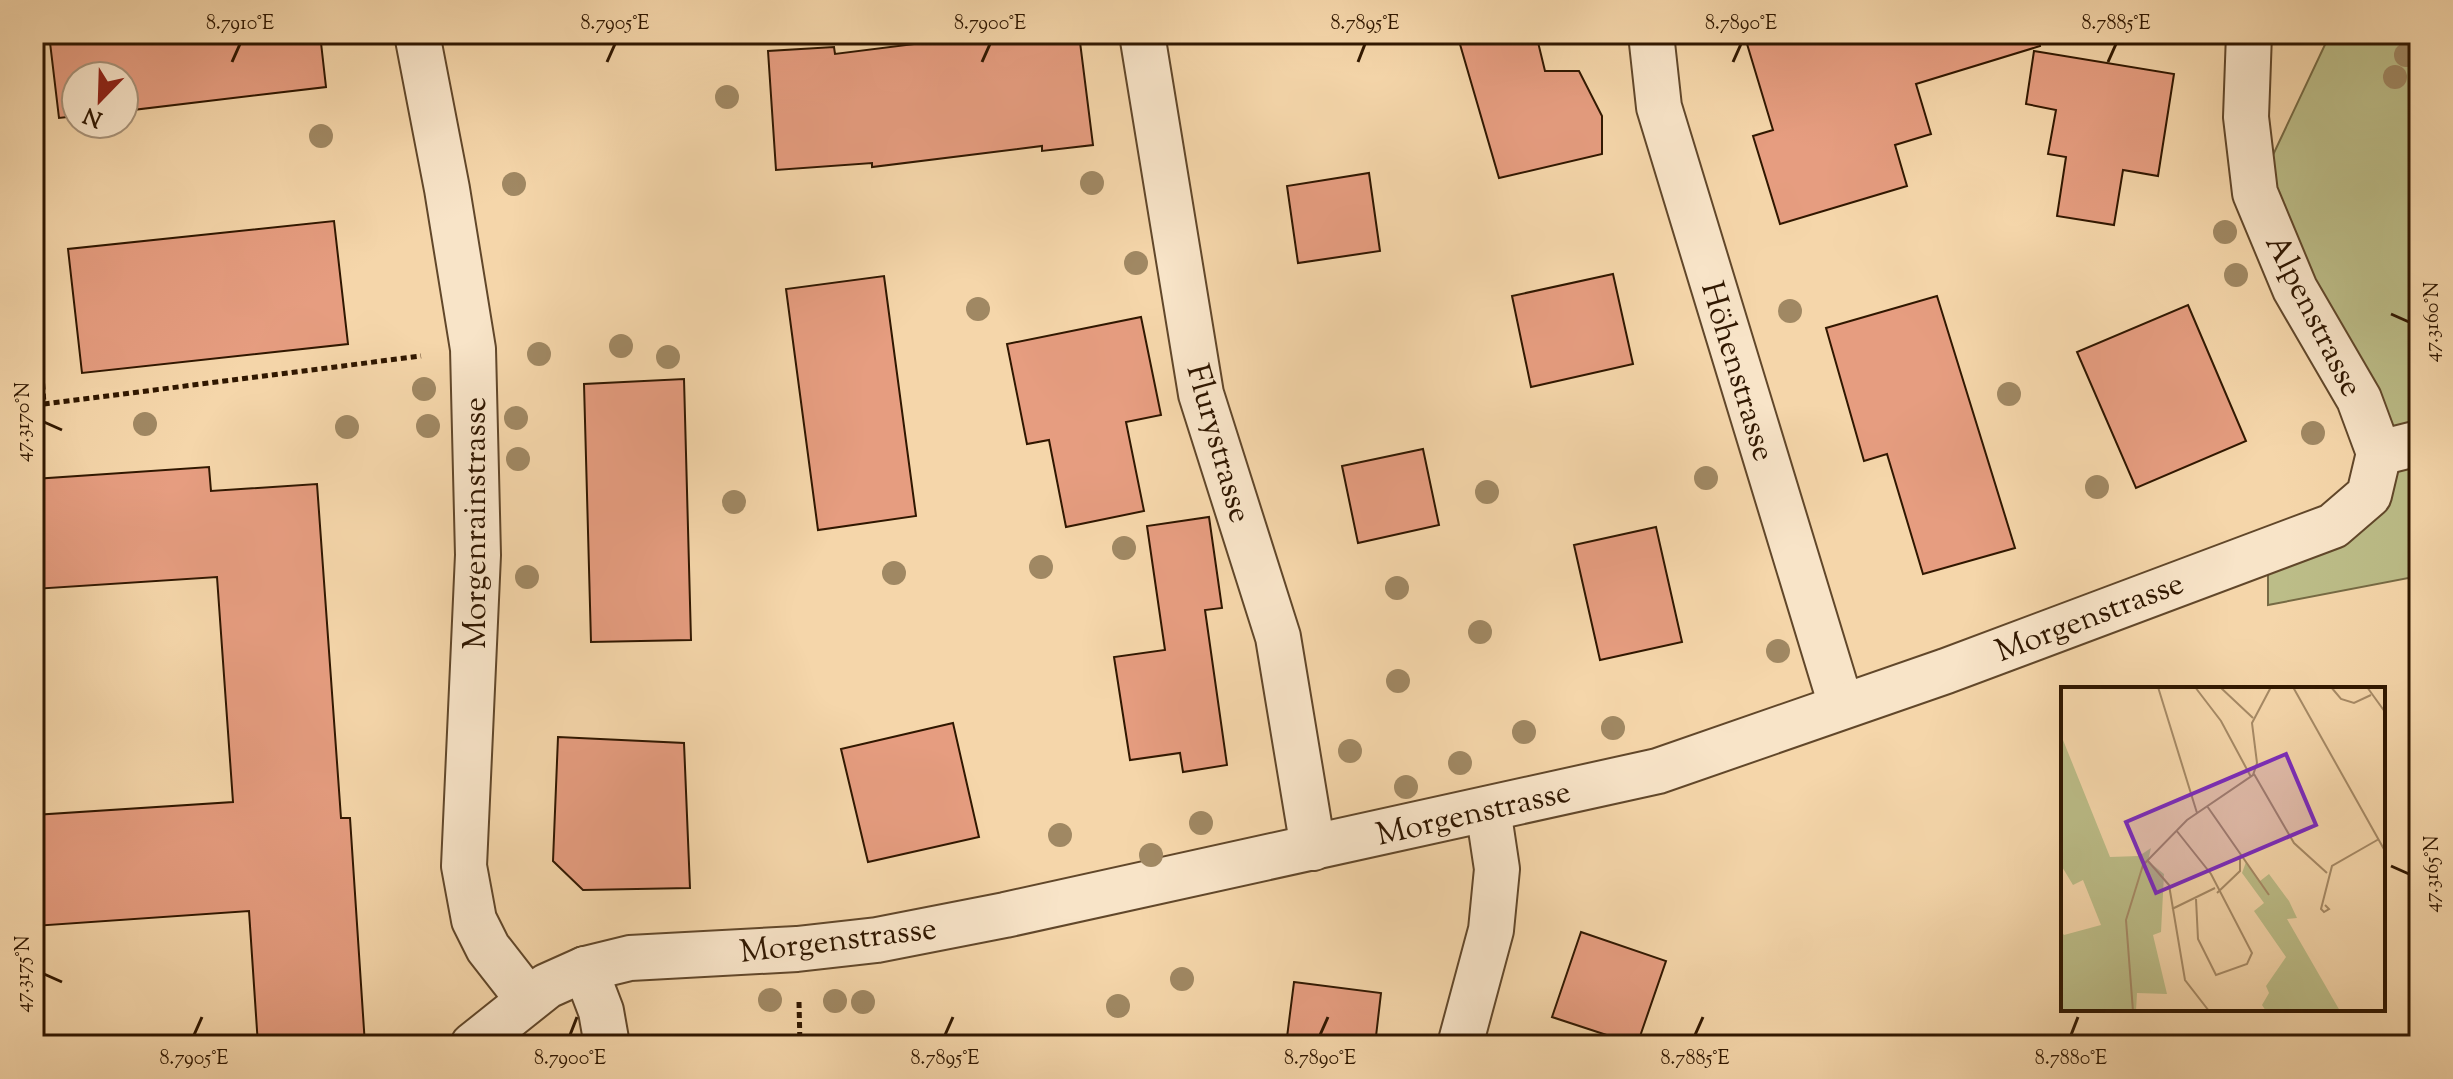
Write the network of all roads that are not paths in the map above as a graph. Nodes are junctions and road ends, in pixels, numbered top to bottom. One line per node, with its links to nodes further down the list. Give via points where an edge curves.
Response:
1 (417, 34): 10 (street, Morgenrainstrasse, via 473,349 478,555 464,866 474,920 488,948)
2 (1142, 34): 8 (street, Flurystrasse, via 1201,394 1278,637)
3 (1651, 34): 6 (street, Höhenstrasse, via 1659,107)
4 (2249, 34): 5 (street, Alpenstrasse, via 2246,117 2255,193 2295,289 2359,399)
5 (2399, 448): 6 (street, Morgenstrasse, via 2369,495 2333,526)
6 (1841, 705): 7 (street, Morgenstrasse, via 1658,771)
7 (1488, 809): 8 (street, Morgenstrasse); 13 (street, via 1497,869 1491,930)
8 (1313, 848): 9 (street, Morgenstrasse, via 877,940 630,958)
9 (585, 969): 10 (street, Morgenstrasse); 12 (street)
10 (527, 998): 11 (street, Morgenstrasse)
11 (473, 1045)
12 (607, 1045)
13 (1460, 1045)

